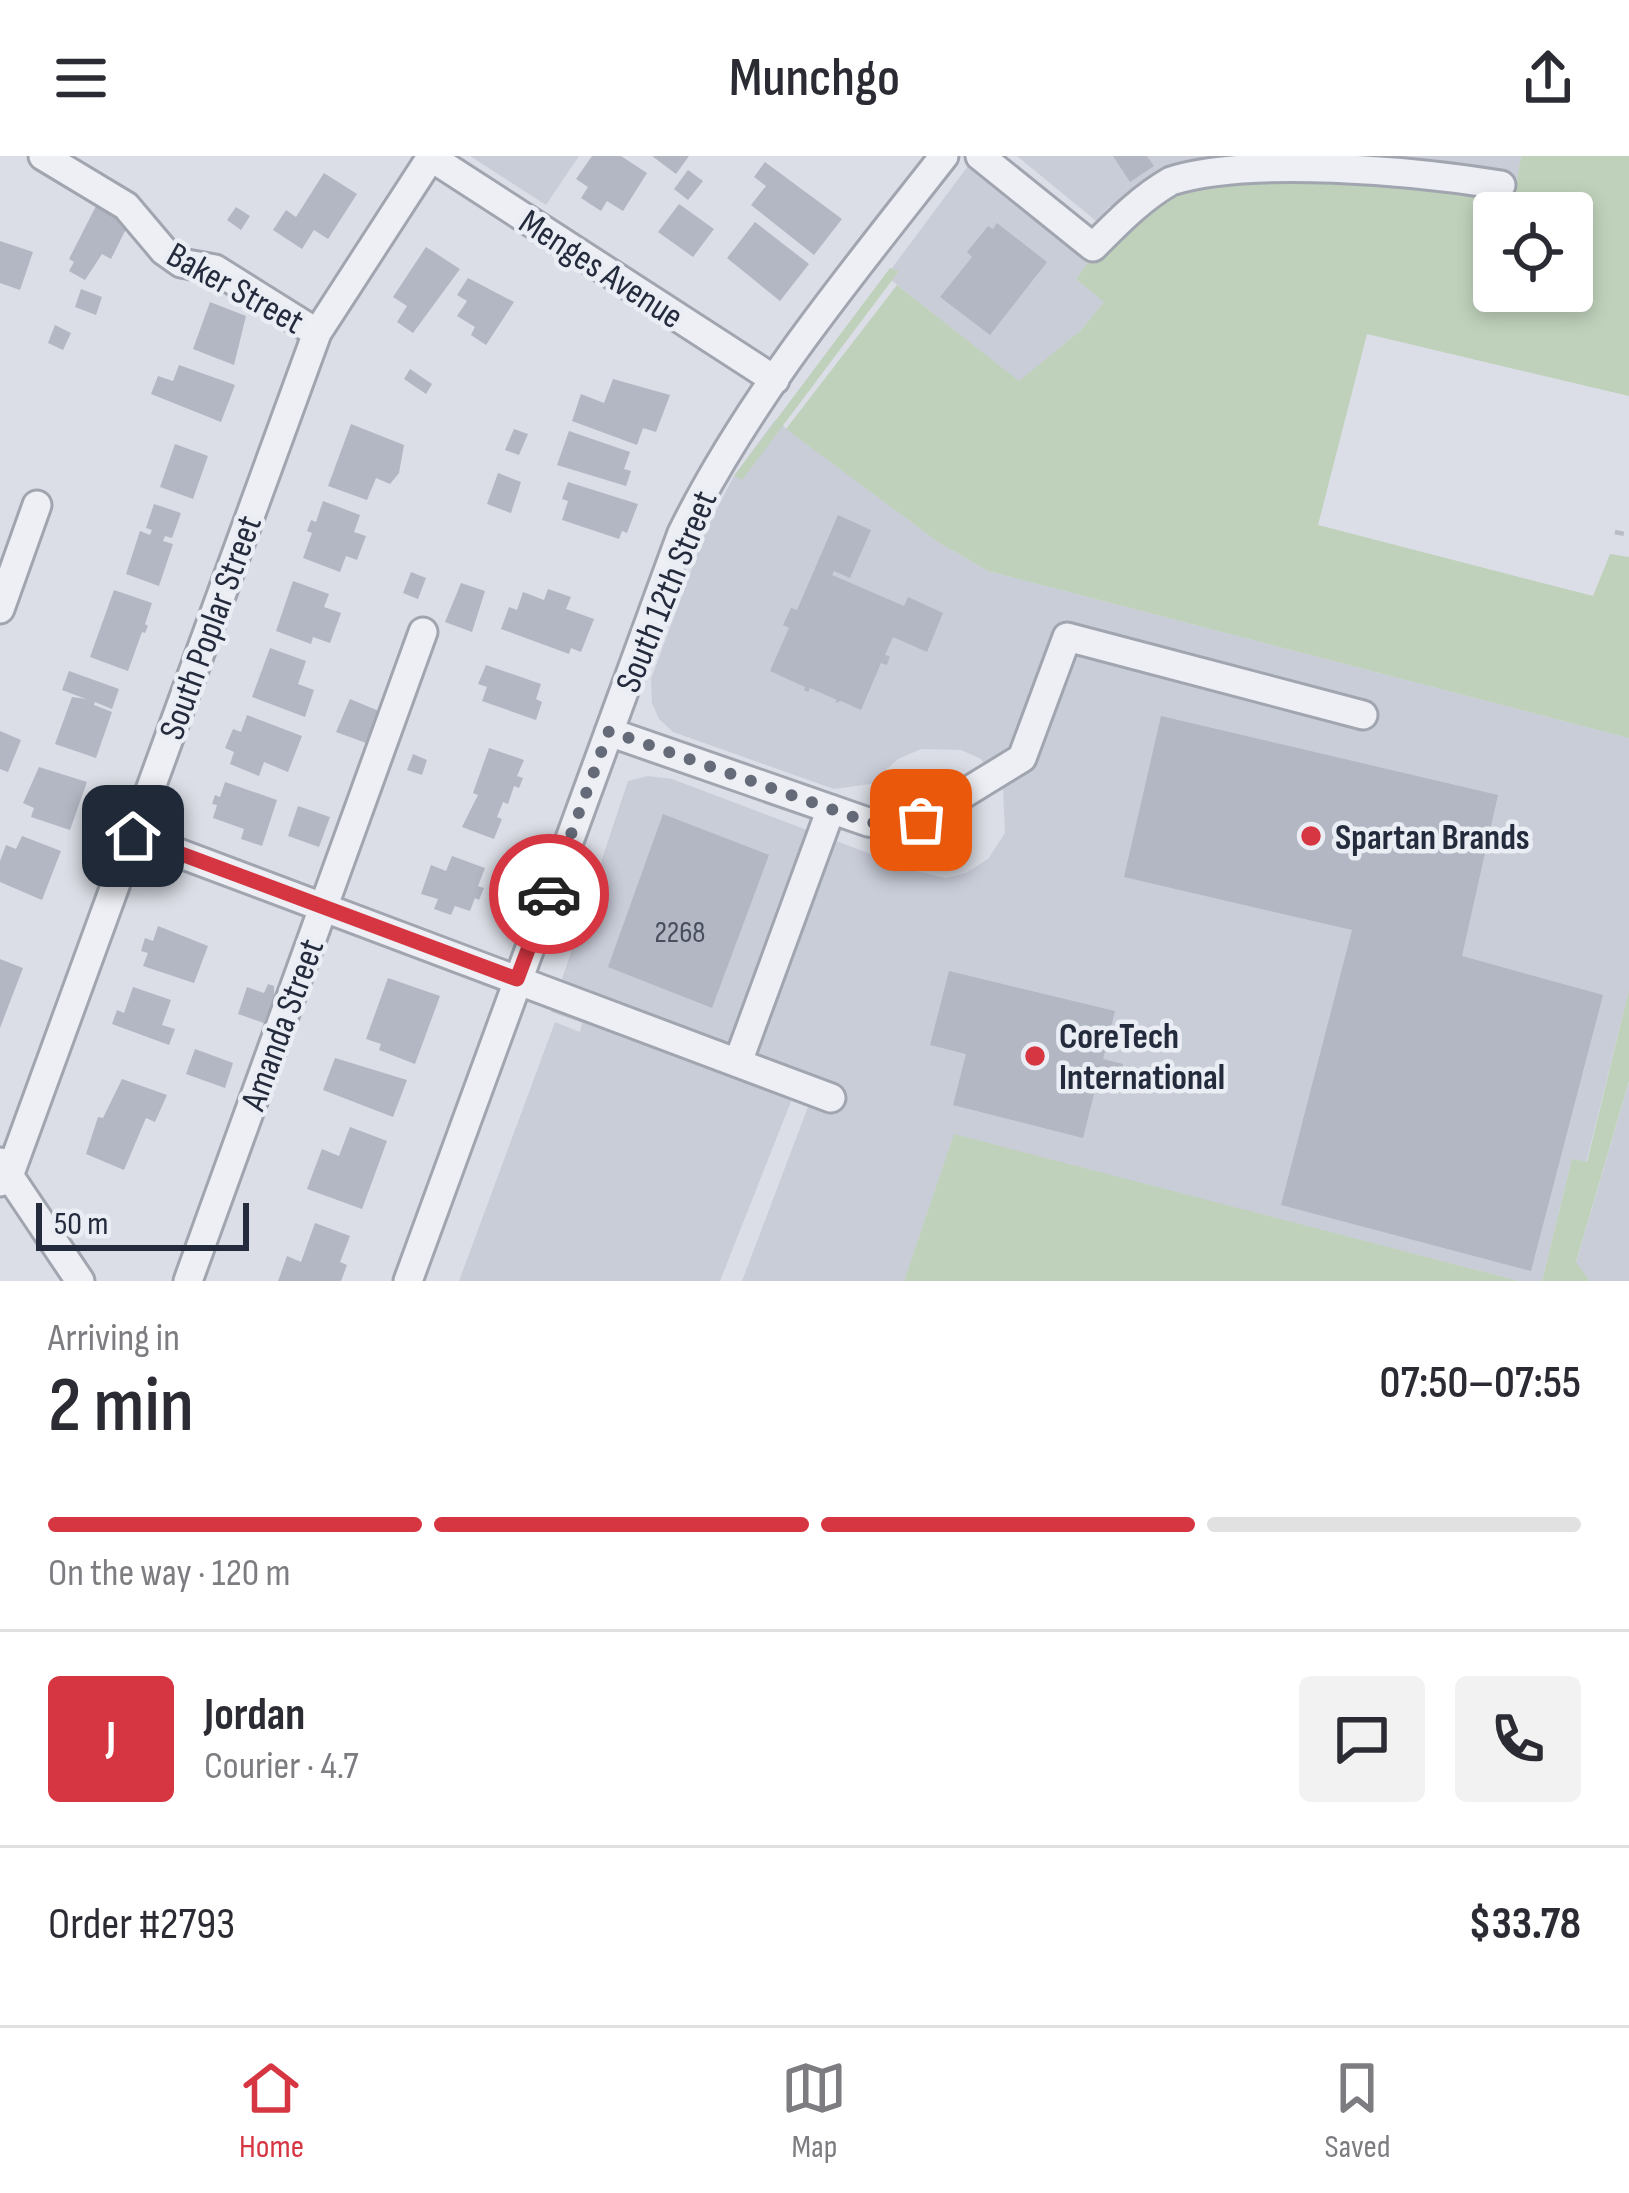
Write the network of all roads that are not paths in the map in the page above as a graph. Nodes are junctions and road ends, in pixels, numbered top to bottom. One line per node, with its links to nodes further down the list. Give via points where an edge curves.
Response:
1 (43, 156): 6 (street, Baker Street, via 126,206 181,263 228,276)
2 (944, 156): 7 (street, South 12th Street)
3 (980, 156): 5 (street, via 1093,247 1173,180 1244,160)
4 (430, 157): 6 (street, South Poplar Street); 7 (street, Menges Avenue)
5 (1501, 185)
6 (317, 332): 14 (street, South Poplar Street)
7 (775, 380): 12 (street, South 12th Street, via 682,533)
8 (37, 505): 9 (street)
9 (0, 609)
10 (423, 632): 15 (street, Amanda Street)
11 (1363, 715): 13 (street, via 1067,637 1022,758 921,820 868,822)
12 (609, 731): 13 (street); 16 (street, South 12th Street)
13 (831, 809): 17 (street)
14 (133, 836): 15 (street); 19 (street, South Poplar Street)
15 (324, 907): 16 (street); 21 (street, Amanda Street)
16 (517, 979): 17 (street); 22 (street, South 12th Street)
17 (738, 1062): 18 (street)
18 (831, 1098)
19 (3, 1173): 20 (street)
20 (80, 1281)
21 (188, 1281)
22 (408, 1281)

